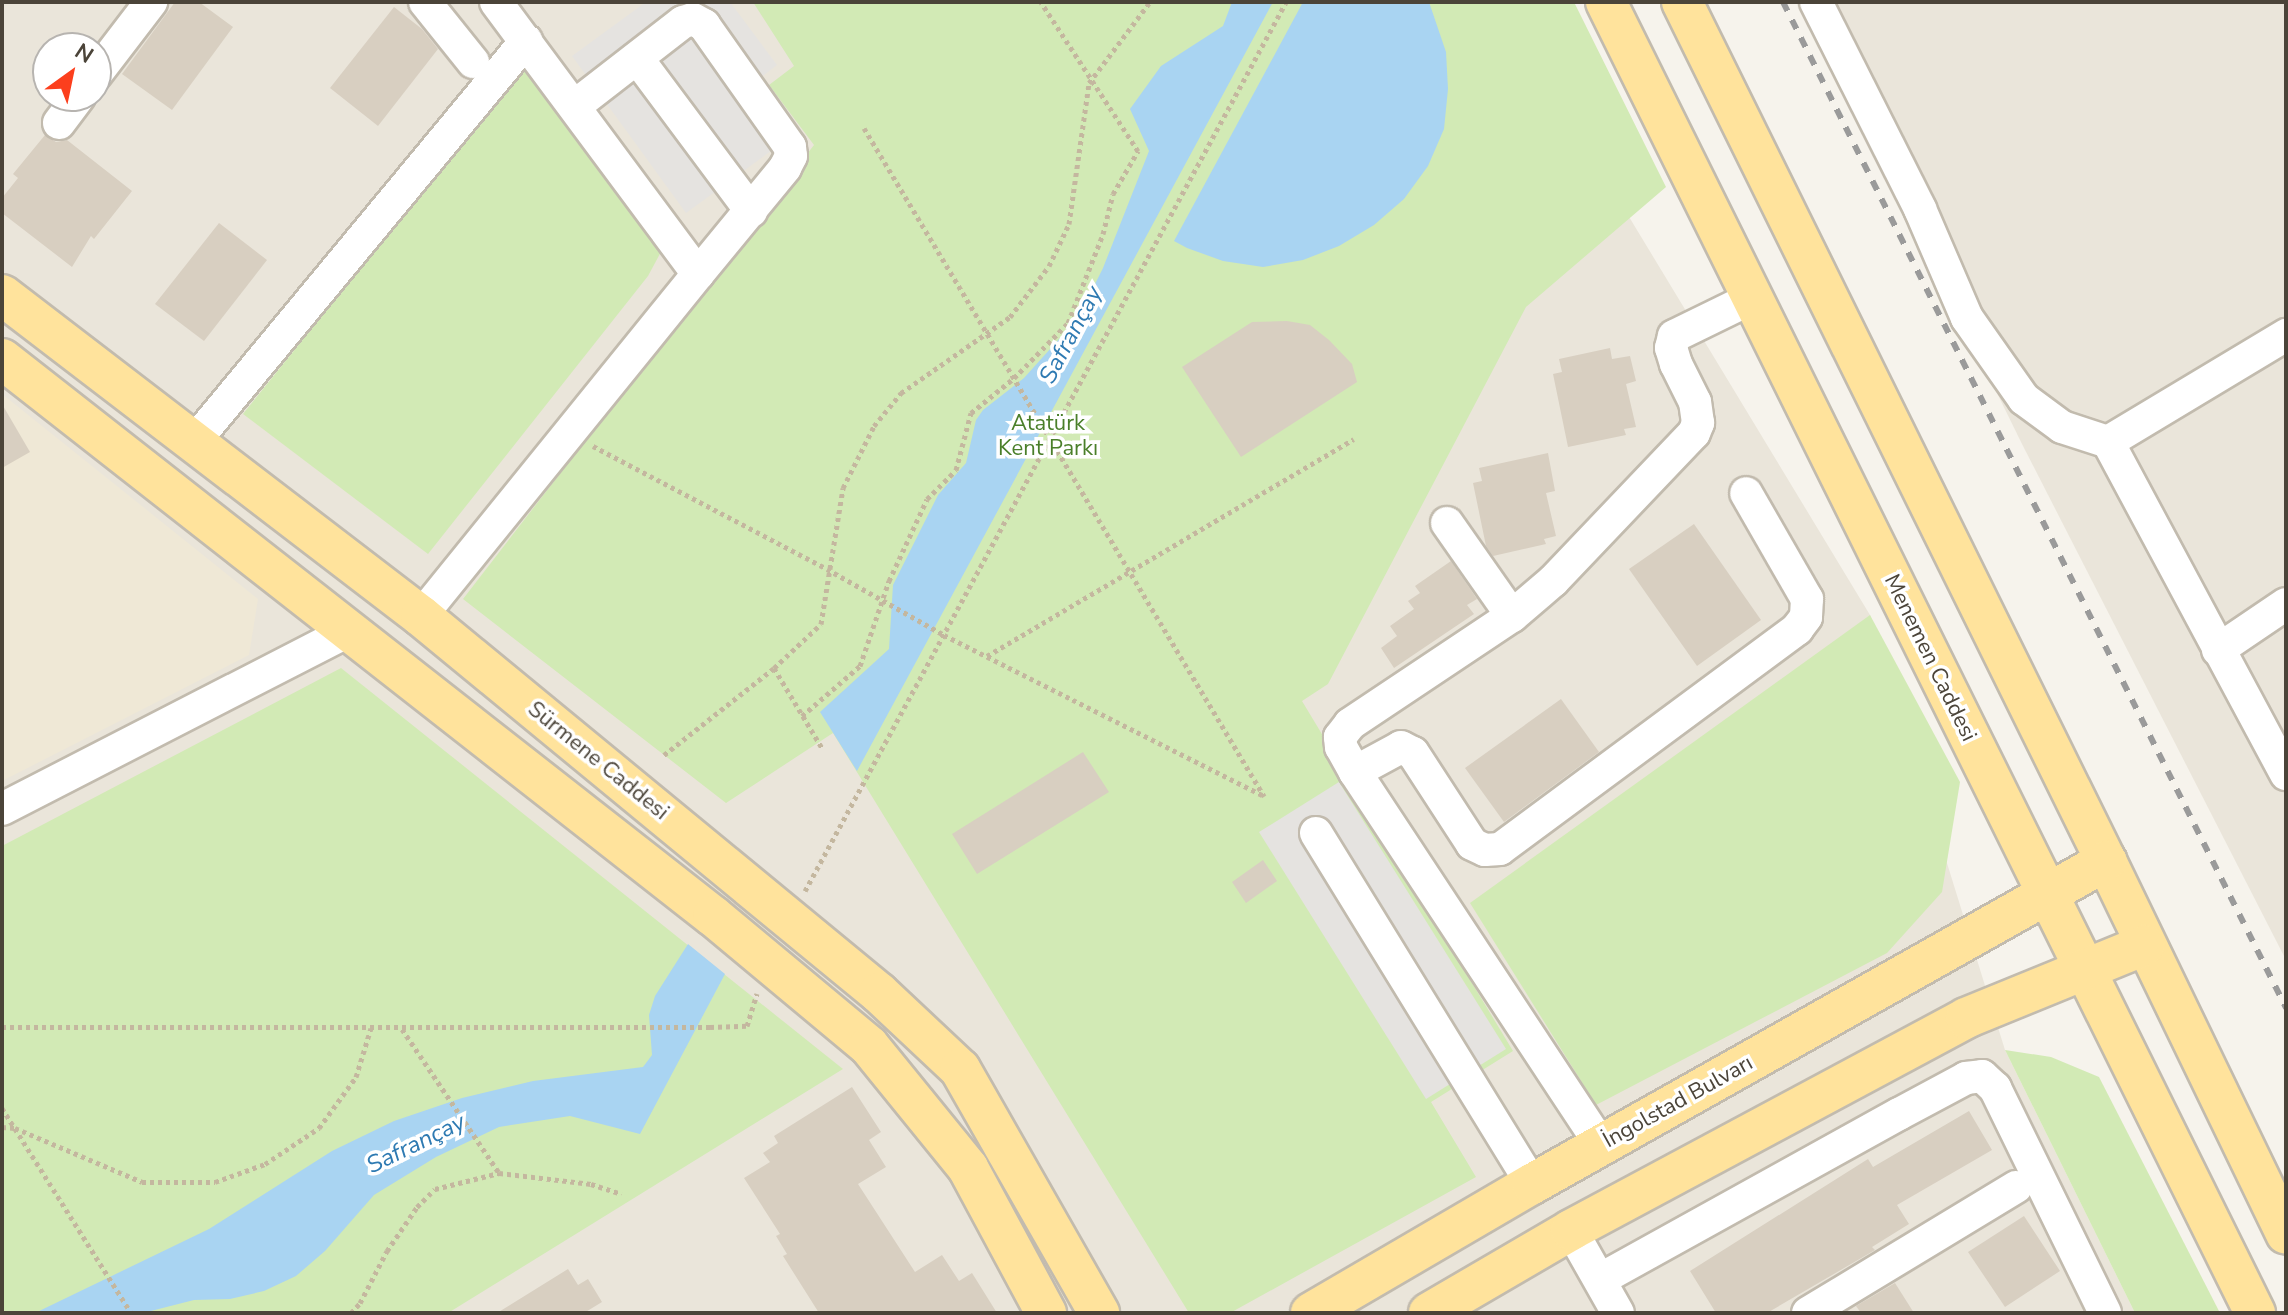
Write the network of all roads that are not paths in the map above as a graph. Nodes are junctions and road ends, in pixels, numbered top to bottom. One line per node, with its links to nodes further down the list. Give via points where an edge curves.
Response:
1 (151, 2): 8 (street)
2 (425, 2): 10 (street)
3 (496, 2): 7 (street)
4 (1606, 2): 17 (main road, Menemen Caddesi)
5 (1682, 2): 34 (main road)
6 (1816, 2): 21 (street, via 1920,209 1967,318 2024,399 2062,427)
7 (526, 41): 11 (street); 20 (street)
8 (112, 53)
9 (637, 58): 11 (street); 14 (street); 14 (street, via 683,22 693,19 704,25 790,147 785,168)
10 (473, 62)
11 (576, 105): 15 (street)
12 (67, 112): 13 (street)
13 (59, 123)
14 (751, 211): 15 (street)
15 (698, 274): 26 (street)
16 (2, 295): 20 (main road, Sürmene Caddesi)
17 (1752, 298): 27 (street, via 1674,336 1676,364 1695,402 1694,433 1553,581); 36 (main road, Menemen Caddesi)
18 (2286, 335): 21 (street)
19 (2, 359): 28 (main road)
20 (194, 442): 24 (main road, Sürmene Caddesi)
21 (2108, 442): 29 (street)
22 (1746, 493): 30 (street, via 1807,599 1806,617 1797,629 1500,849 1472,844 1413,753 1401,747)
23 (1447, 523): 27 (street)
24 (372, 580): 26 (main road, Sürmene Caddesi); 28 (main road)
25 (2286, 604): 29 (street)
26 (421, 616): 35 (main road, Sürmene Caddesi)
27 (1512, 616): 30 (street, via 1350,724 1340,737 1341,747)
28 (344, 627): 32 (street); 37 (main road)
29 (2218, 650): 31 (street)
30 (1355, 772): 40 (street)
31 (2286, 774)
32 (2, 809)
33 (1316, 833): 41 (street)
34 (2106, 861): 36 (main road, İngolstad Bulvarı); 38 (main road)
35 (743, 879): 37 (main road); 47 (main road, Sürmene Caddesi, via 960,1069)
36 (2047, 894): 39 (main road, Menemen Caddesi); 40 (main road, İngolstad Bulvarı)
37 (713, 916): 46 (main road, via 869,1046 968,1168)
38 (2145, 945): 39 (main road); 44 (main road)
39 (2083, 973): 43 (main road, via 1966,1018); 53 (main road, Menemen Caddesi)
40 (1601, 1145): 41 (main road, İngolstad Bulvarı)
41 (1532, 1184): 48 (main road, İngolstad Bulvarı)
42 (2016, 1187): 51 (street)
43 (1571, 1230): 45 (street); 49 (main road)
44 (2286, 1234)
45 (1601, 1279): 50 (street); 52 (street, via 1966,1078 1982,1076 1995,1088)
46 (1046, 1313)
47 (1099, 1313)
48 (1311, 1313)
49 (1429, 1313)
50 (1618, 1313)
51 (1808, 1313)
52 (2105, 1313)
53 (2255, 1313)

